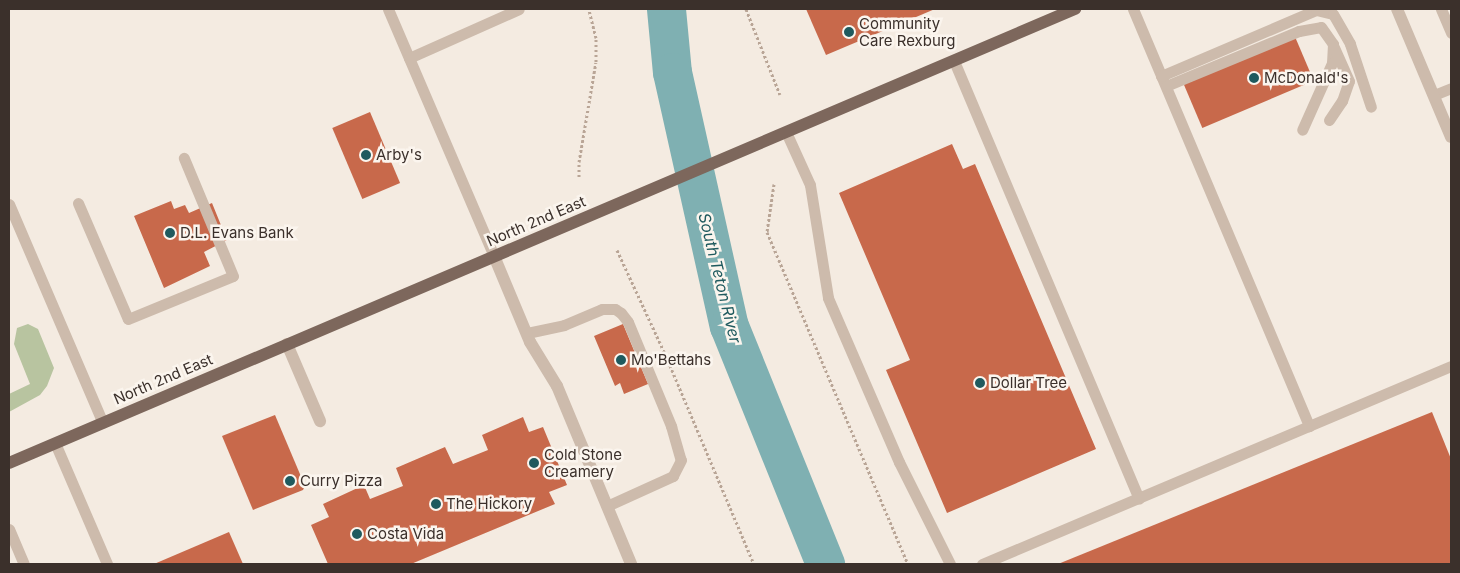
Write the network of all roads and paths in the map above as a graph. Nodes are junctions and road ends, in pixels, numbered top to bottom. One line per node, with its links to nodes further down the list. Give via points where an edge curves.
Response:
1 (388, 9): 11 (lane)
2 (519, 9): 11 (lane)
3 (589, 9): 23 (path, via 596,38 596,62)
4 (746, 9): 15 (path)
5 (1075, 9): 12 (main road, North 2nd East)
6 (1133, 9): 13 (lane)
7 (1397, 9): 16 (street)
8 (1441, 9): 9 (lane)
9 (1451, 33)
10 (1333, 44): 13 (lane, via 1321,28 1299,31); 18 (lane, via 1349,81 1342,101); 19 (lane, via 1332,64)
11 (409, 58): 28 (lane)
12 (954, 60): 20 (main road, North 2nd East); 37 (lane)
13 (1164, 81): 17 (lane, via 1316,10 1333,14 1350,44); 34 (lane)
14 (1451, 88): 16 (lane)
15 (780, 95)
16 (1434, 95): 21 (street)
17 (1370, 106)
18 (1329, 120)
19 (1302, 130)
20 (786, 132): 28 (main road, North 2nd East); 45 (lane, via 810,185 828,298 899,462)
21 (1451, 137)
22 (184, 158): 25 (lane, via 233,276 128,319)
23 (579, 177)
24 (774, 184): 44 (path, via 767,232)
25 (78, 203)
26 (9, 204): 33 (lane)
27 (617, 250): 43 (path, via 666,356)
28 (494, 256): 29 (street); 30 (main road, North 2nd East)
29 (526, 333): 38 (street, via 557,386); 38 (lane, via 564,325 602,309 615,309 628,322 682,460 673,476)
30 (287, 344): 32 (street); 33 (main road, North 2nd East)
31 (1451, 366): 34 (lane)
32 (320, 421)
33 (102, 422): 35 (main road, North 2nd East)
34 (1309, 426): 37 (lane)
35 (55, 443): 36 (main road, North 2nd East); 41 (lane)
36 (9, 463)
37 (1139, 498): 46 (lane)
38 (607, 506): 42 (street)
39 (9, 529): 40 (lane)
40 (24, 564)
41 (107, 564)
42 (632, 564)
43 (754, 564)
44 (908, 564)
45 (950, 564)
46 (982, 564)

